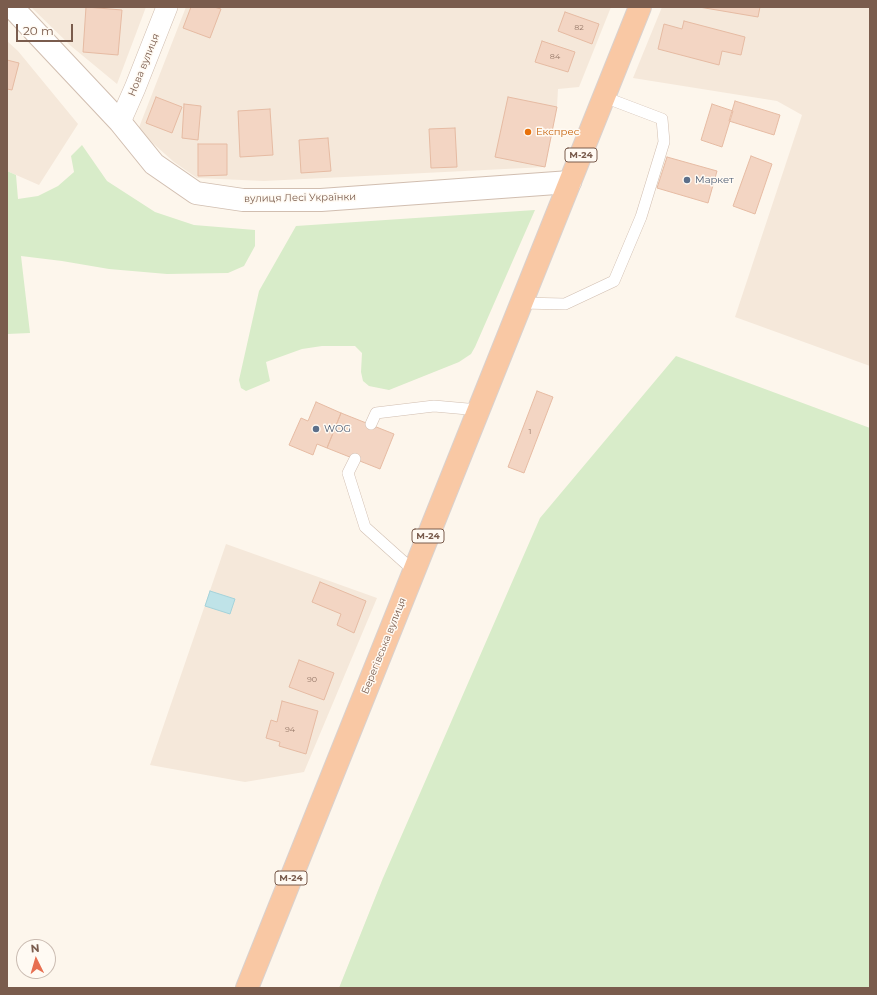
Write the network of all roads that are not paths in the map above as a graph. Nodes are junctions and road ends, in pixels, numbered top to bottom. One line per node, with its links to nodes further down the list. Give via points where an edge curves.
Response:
1 (12, 7): 5 (street, вулиця Лесі Українки)
2 (167, 7): 5 (street, Нова вулиця)
3 (640, 7): 4 (highway, М-24)
4 (604, 97): 6 (highway, М-24); 7 (lane, via 662,119 664,142 641,218 614,281 566,304)
5 (120, 122): 6 (street, вулиця Лесі Українки, via 154,164 196,193 243,200 321,200)
6 (570, 182): 7 (highway, М-24)
7 (521, 303): 8 (highway, Берегівська вулиця / М-24)
8 (479, 410): 9 (lane, via 434,406 376,414); 11 (highway, Берегівська вулиця / М-24)
9 (371, 424)
10 (355, 459): 11 (lane, via 348,473 365,527)
11 (414, 572): 12 (highway, Берегівська вулиця / М-24)
12 (247, 988)

